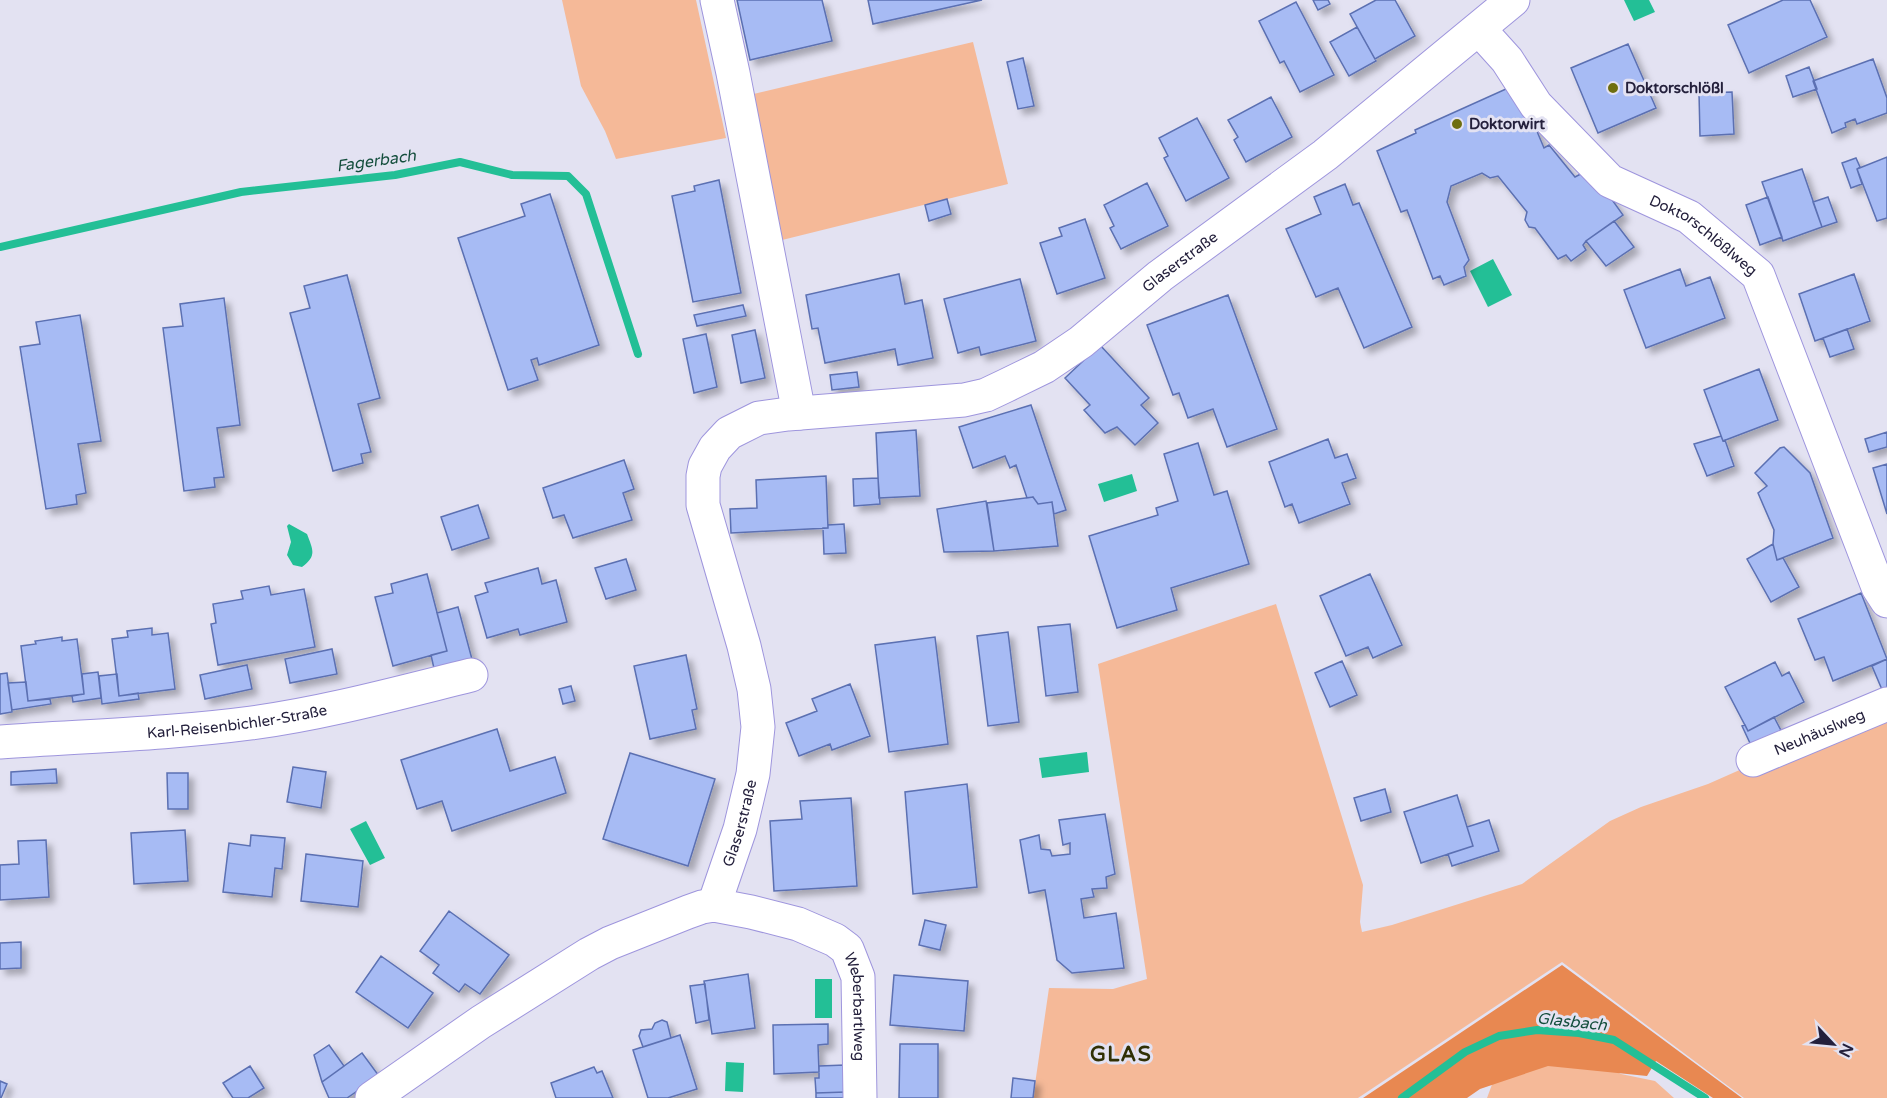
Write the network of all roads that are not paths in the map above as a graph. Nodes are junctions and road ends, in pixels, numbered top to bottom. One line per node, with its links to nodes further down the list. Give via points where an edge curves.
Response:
1 (717, 0): 4 (street)
2 (1513, 0): 3 (street, Glaserstraße)
3 (1479, 29): 4 (street, Glaserstraße, via 1325,154 1044,367 986,395 964,400); 5 (street, Doktorschlößlweg, via 1508,60 1536,105 1610,181 1689,217 1758,274 1878,587)
4 (799, 413): 10 (street, Glaserstraße, via 759,418 735,429 715,447 703,476 703,505 744,646 758,727 753,774 740,829)
5 (1887, 601)
6 (471, 675): 8 (street, Karl-Reisenbichler-Straße, via 254,723)
7 (1887, 704): 9 (street, Neuhäuslweg)
8 (0, 742)
9 (1753, 760)
10 (714, 905): 11 (street, via 688,912 582,957); 12 (street, Weberbartlweg, via 798,924 847,949 858,977)
11 (372, 1098)
12 (860, 1098)

